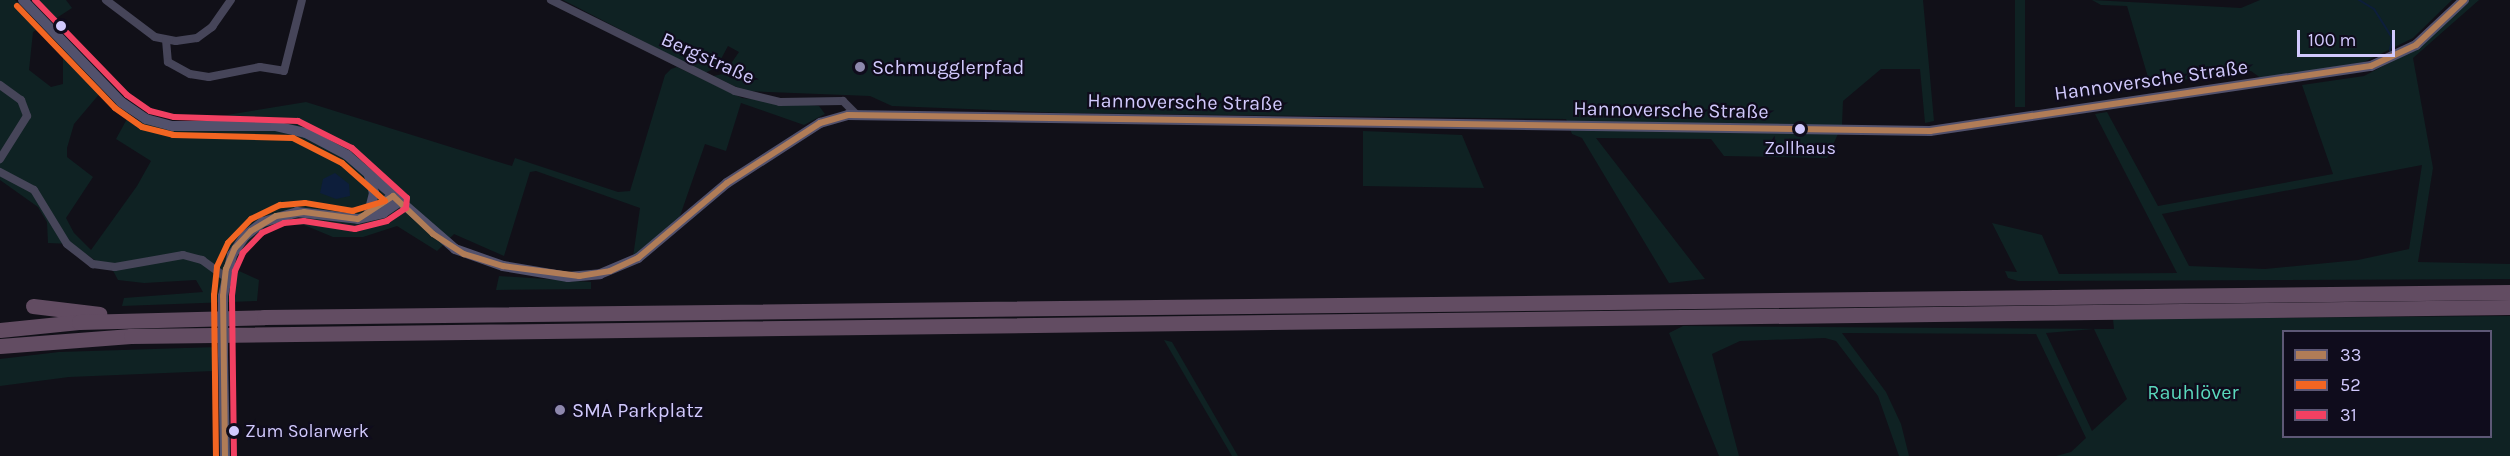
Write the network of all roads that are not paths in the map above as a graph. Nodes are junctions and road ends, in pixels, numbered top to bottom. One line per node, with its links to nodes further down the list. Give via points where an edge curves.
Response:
1 (23, 0): 11 (main road, Hannoversche Straße, via 121,102 146,118 172,126 295,129 338,148)
2 (231, 0): 7 (street, via 212,27 197,39)
3 (302, 0): 7 (street, via 284,71 260,67 209,76 190,74 168,62)
4 (551, 0): 9 (street, Bergstraße, via 735,91 780,102 843,102)
5 (2464, 0): 9 (main road, Hannoversche Straße, via 2408,50 2362,69 1929,131)
6 (109, 1): 7 (street)
7 (166, 40)
8 (0, 85): 10 (street, via 21,100 27,116)
9 (856, 114): 13 (main road, Hannoversche Straße, via 833,118 815,127 716,191 646,253 600,274 558,276 474,258 439,239)
10 (0, 159)
11 (365, 170): 13 (main road, Hannoversche Straße); 14 (main road, via 374,193)
12 (0, 172): 15 (street, via 34,190 67,244 93,264 126,266 183,255 202,260)
13 (396, 199): 14 (main road, via 384,213)
14 (366, 215): 15 (main road, via 342,220 297,212 269,219 240,242)
15 (225, 277): 22 (main road, bridge)
16 (2510, 292): 19 (highway)
17 (33, 306): 19 (highway)
18 (2510, 307): 21 (highway, via 190,335)
19 (129, 320): 20 (highway)
20 (0, 330)
21 (0, 346)
22 (225, 456)

